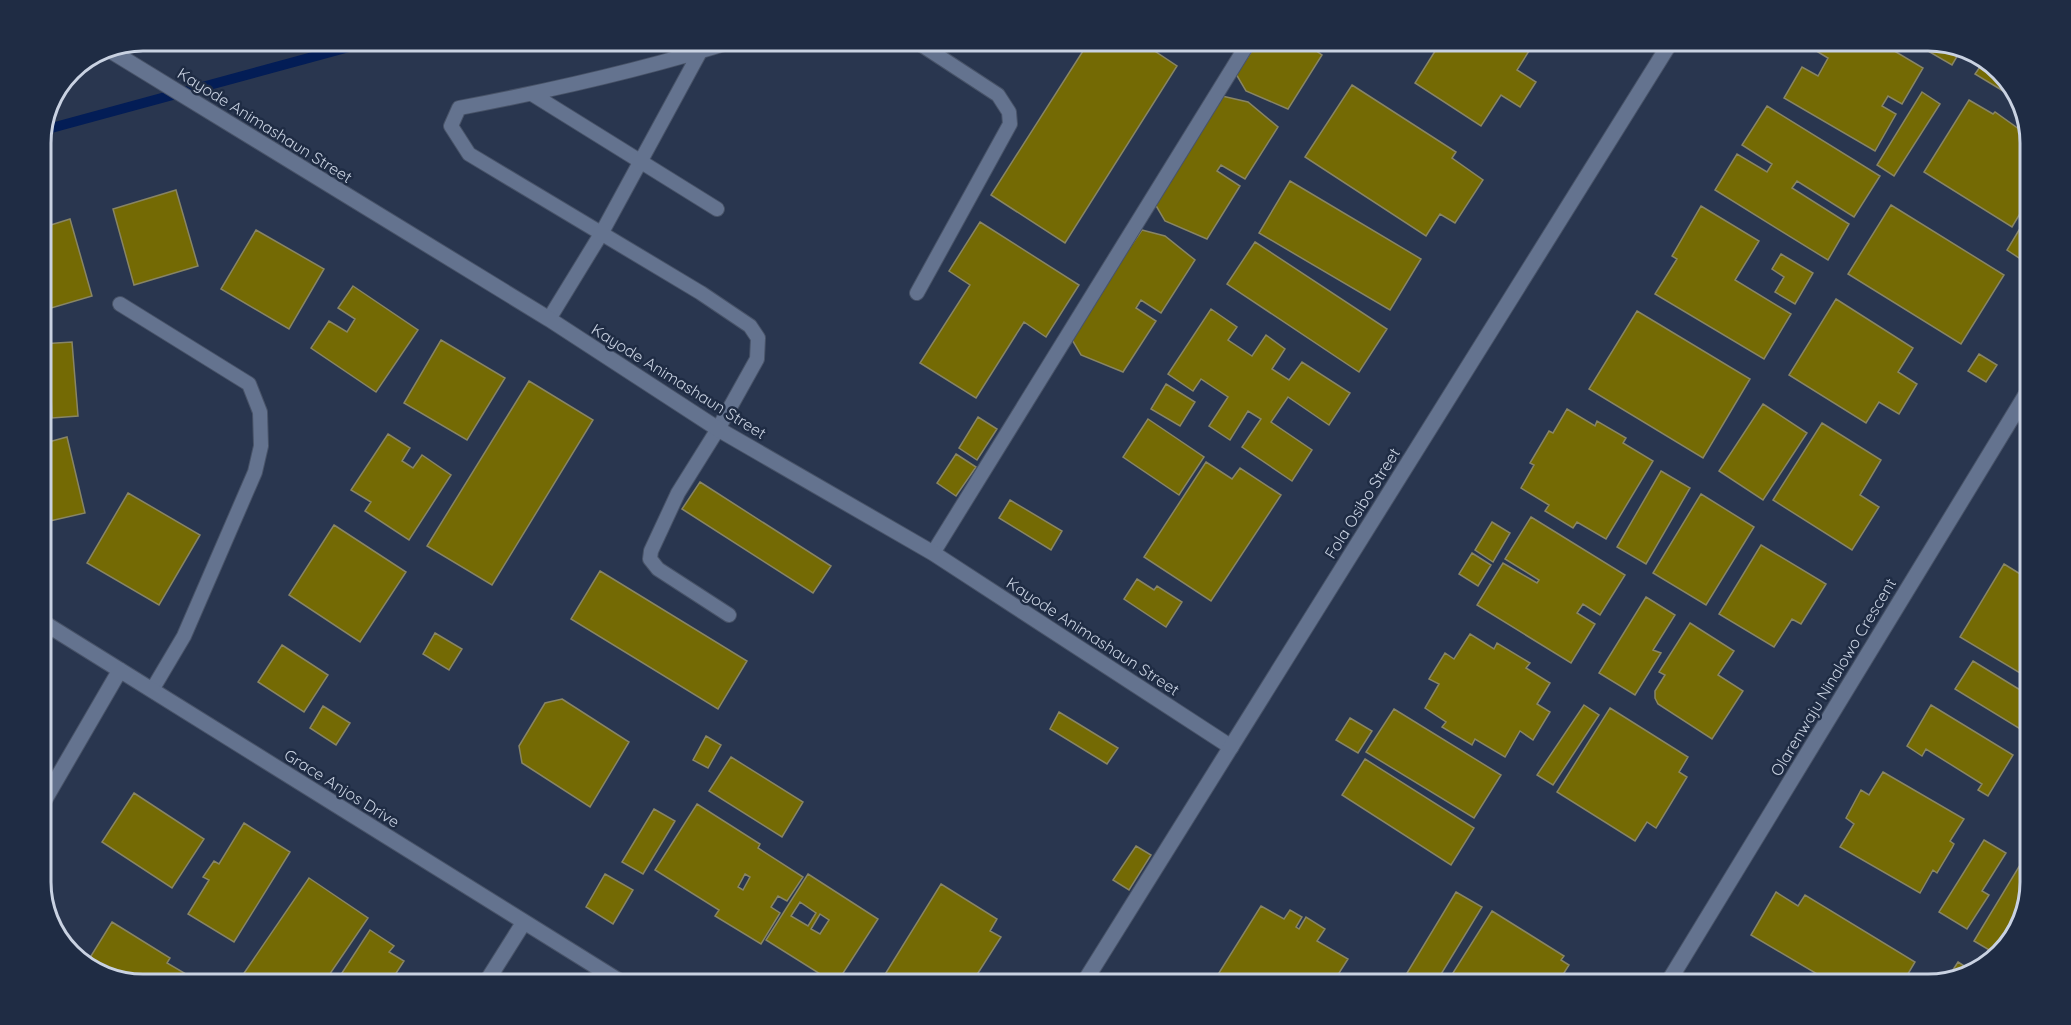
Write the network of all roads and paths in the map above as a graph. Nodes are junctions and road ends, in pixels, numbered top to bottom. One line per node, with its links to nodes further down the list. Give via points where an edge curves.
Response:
1 (703, 51): 5 (lane)
2 (931, 51): 11 (lane, via 998,95 1009,112 1010,124)
3 (1243, 51): 16 (lane)
4 (1665, 51): 21 (street, Fola Osibo Street)
5 (700, 52): 7 (lane); 8 (lane)
6 (118, 55): 13 (street, Kayode Animashaun Street)
7 (532, 94): 8 (lane); 10 (lane, via 459,108 451,126 469,154)
8 (642, 160): 9 (lane); 10 (lane)
9 (717, 209)
10 (601, 234): 13 (lane); 15 (lane, via 701,293 750,326 758,338 757,359)
11 (917, 293)
12 (120, 304): 20 (lane, via 249,384 260,412 261,446 255,472 184,636)
13 (549, 319): 15 (street, Kayode Animashaun Street)
14 (2020, 404): 27 (street, Olarenwaju Ninalowo Crescent)
15 (718, 429): 16 (street, Kayode Animashaun Street); 17 (lane, via 678,493 651,559 658,569)
16 (933, 553): 21 (street, Kayode Animashaun Street)
17 (729, 615)
18 (51, 627): 19 (street, Grace Anjos Drive)
19 (120, 670): 20 (street, Grace Anjos Drive); 22 (street)
20 (152, 690): 23 (street, Grace Anjos Drive)
21 (1231, 747): 26 (street, Fola Osibo Street)
22 (51, 789)
23 (524, 922): 24 (street); 25 (street, Grace Anjos Drive)
24 (490, 974)
25 (608, 974)
26 (1089, 974)
27 (1673, 974)

